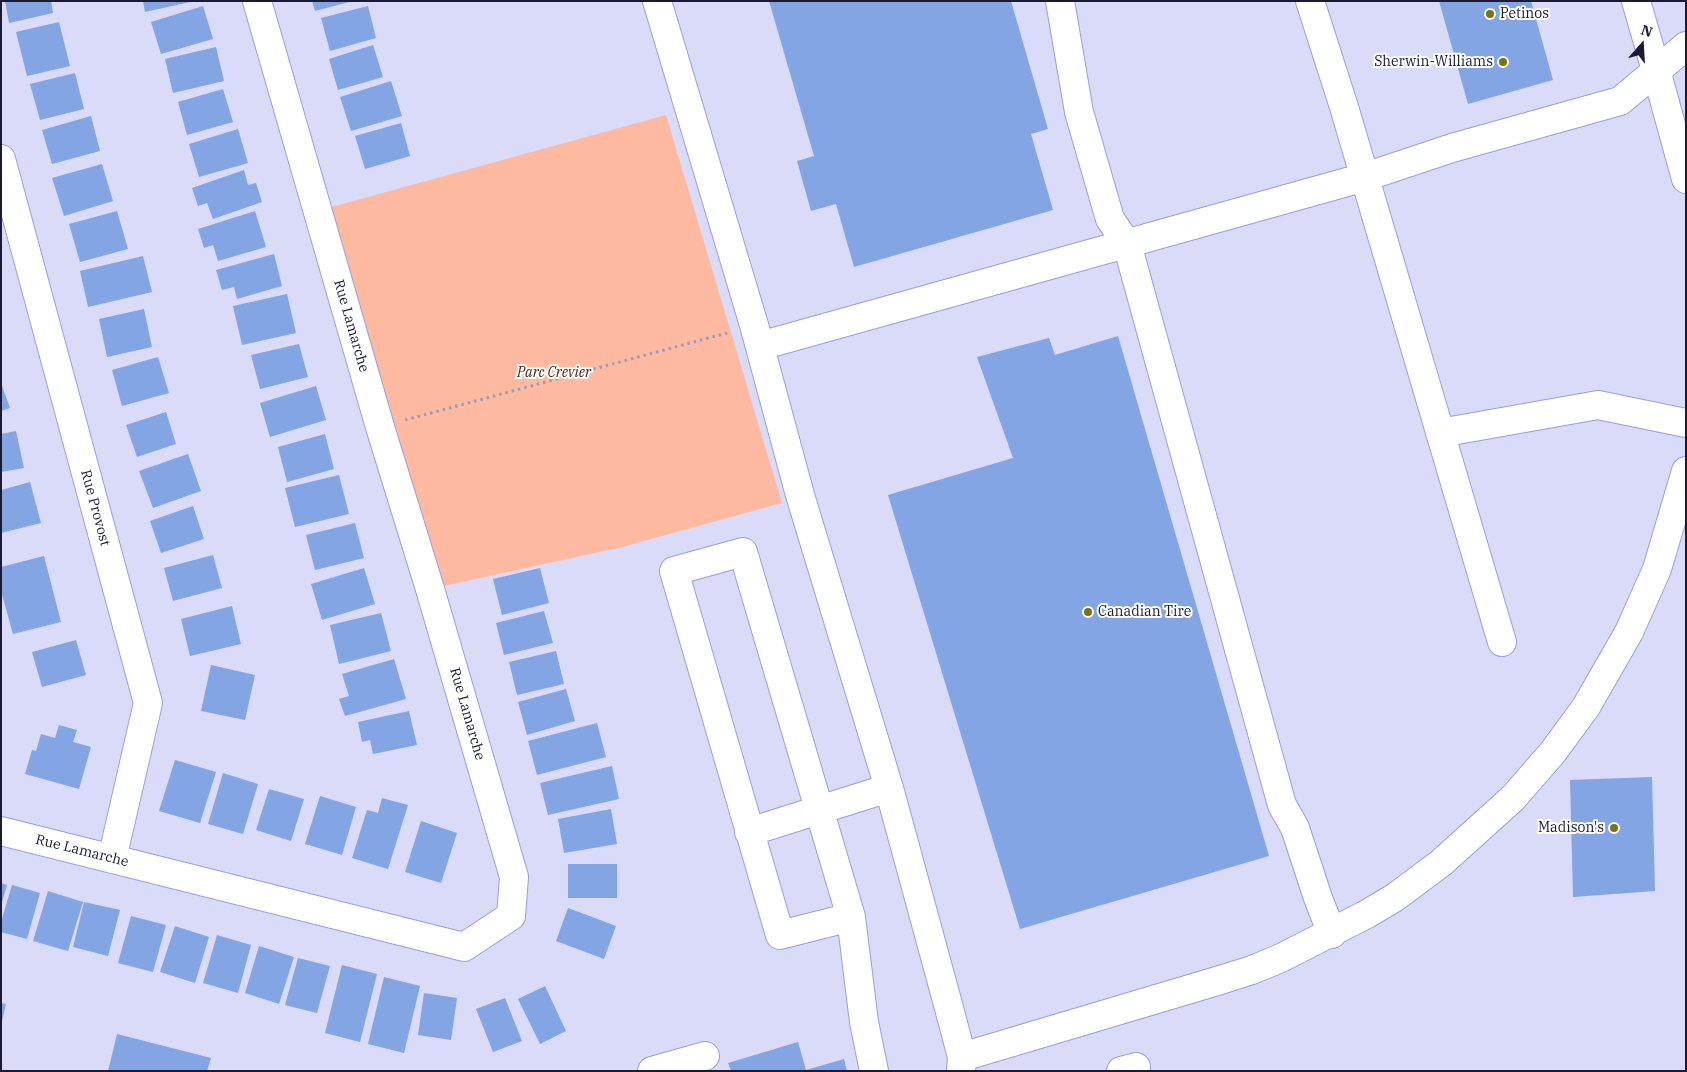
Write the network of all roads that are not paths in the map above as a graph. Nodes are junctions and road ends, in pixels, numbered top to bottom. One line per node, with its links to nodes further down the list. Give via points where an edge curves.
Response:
1 (257, 1): 21 (street, Rue Lamarche, via 514,878 511,916 464,948)
2 (657, 1): 12 (street)
3 (1060, 1): 11 (street, via 1080,112 1110,219)
4 (1310, 1): 9 (street)
5 (1636, 1): 7 (street)
6 (1686, 46): 7 (street)
7 (1656, 70): 9 (street, via 1620,101 1452,148); 10 (street)
8 (1, 159): 21 (street, Rue Provost, via 148,703)
9 (1365, 177): 11 (street); 14 (street)
10 (1686, 179)
11 (1127, 244): 12 (street); 23 (street, via 1282,805 1295,828)
12 (760, 346): 17 (street, via 800,494)
13 (1686, 423): 14 (street, via 1598,405)
14 (1440, 433): 16 (street)
15 (1686, 470): 23 (street, via 1657,568 1629,632 1586,707 1557,746 1513,798 1441,863 1394,898)
16 (1502, 642)
17 (889, 788): 18 (street); 25 (street)
18 (820, 810): 20 (street); 20 (street, via 743,552 674,571); 22 (street)
19 (1, 831): 21 (street, Rue Lamarche)
20 (749, 832): 22 (street, via 780,935)
21 (112, 859)
22 (850, 917): 27 (street)
23 (1332, 934): 25 (street, via 1252,970)
24 (705, 1056): 26 (street)
25 (965, 1066)
26 (652, 1071)
27 (874, 1071)

